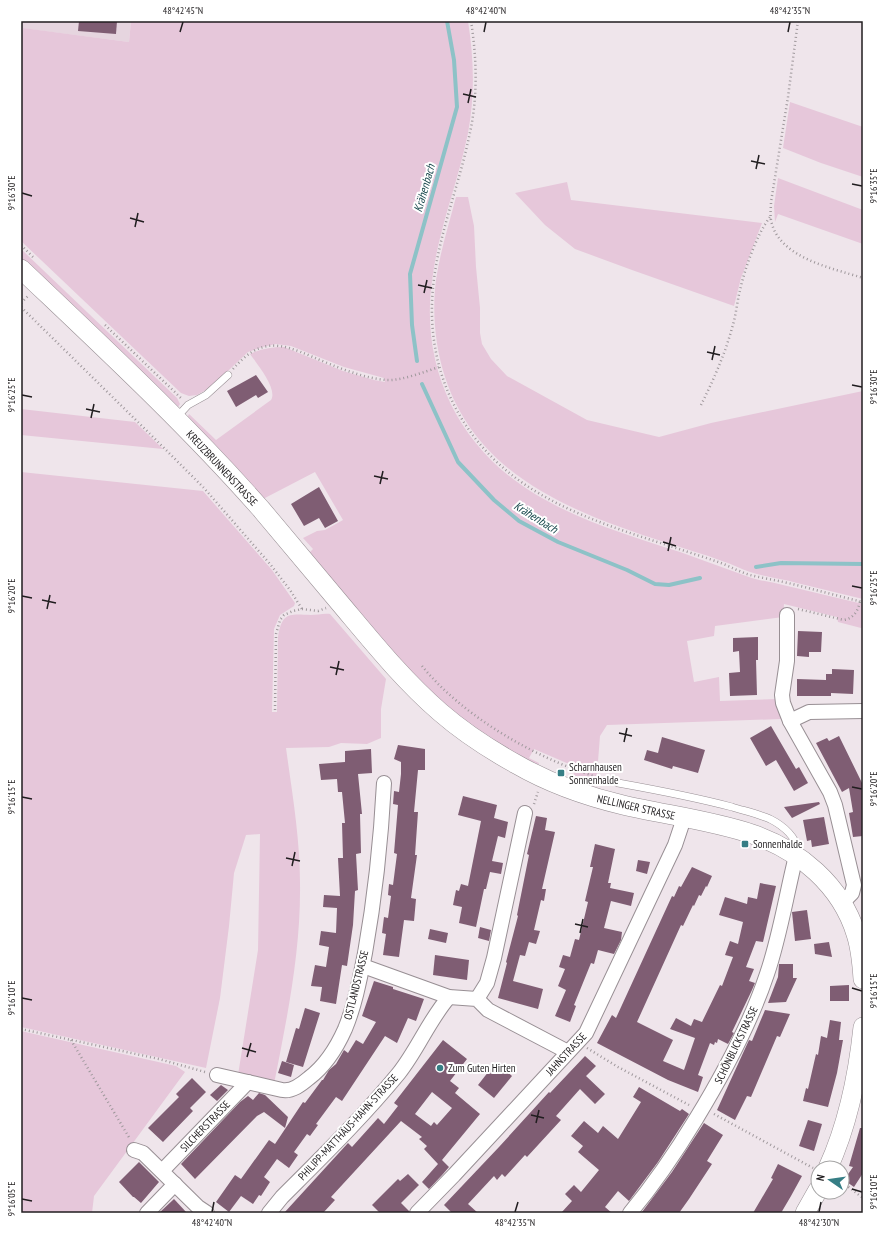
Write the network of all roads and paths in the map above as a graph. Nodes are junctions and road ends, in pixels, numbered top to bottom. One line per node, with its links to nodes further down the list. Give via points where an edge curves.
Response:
1 (471, 21): 7 (path, via 476,72 473,118 441,242 434,282 433,327)
2 (798, 21): 3 (path)
3 (770, 216): 5 (path, via 777,236 793,251 813,261); 9 (path, via 748,265 730,335)
4 (21, 269): 10 (main road, KREUZBRUNNENSTRASSE)
5 (863, 278)
6 (21, 306): 13 (path, via 196,481 270,564)
7 (439, 367): 8 (path, via 385,380 338,367 280,346 252,352); 12 (path, via 458,414 476,440 507,471 545,497 606,525 751,575)
8 (228, 375): 10 (lane)
9 (701, 405)
10 (176, 418): 11 (main road, KREUZBRUNNENSTRASSE, via 261,509)
11 (337, 600): 13 (path, via 321,611); 16 (main road, KREUZBRUNNENSTRASSE)
12 (861, 602): 14 (path, via 857,612 847,620 795,609 790,610)
13 (302, 609): 17 (path, via 284,615 277,627)
14 (787, 615): 19 (street, via 787,661 782,699)
15 (422, 666): 21 (path, via 464,707 525,747 573,770)
16 (407, 681): 25 (main road, NELLINGER STRASSE, via 468,734 497,754 538,776 601,799)
17 (275, 710)
18 (863, 711): 19 (street, via 809,712)
19 (790, 721): 27 (street, via 830,792 837,811 854,886 852,893)
20 (384, 783): 28 (street, OSTLANDSTRASSE, via 376,883)
21 (618, 783): 26 (lane, NELLINGER STRASSE, via 691,796 770,819 792,837 797,847)
22 (538, 794): 23 (path)
23 (535, 800)
24 (525, 813): 31 (street, via 494,958 487,983)
25 (684, 818): 26 (main road, NELLINGER STRASSE, via 752,834); 35 (street, JAHNSTRASSE, via 675,845 589,1030)
26 (796, 856): 27 (main road, NELLINGER STRASSE, via 818,873); 38 (street, SCHÖNBLICKSTRASSE, via 776,944 761,992 724,1072)
27 (842, 903): 29 (main road, NELLINGER STRASSE, via 857,938)
28 (363, 966): 30 (street); 37 (street, OSTLANDSTRASSE, via 344,1030 317,1072 305,1082 286,1091)
29 (863, 979)
30 (449, 997): 31 (street); 49 (street, PHILIPP-MATTHÄUS-HAHN-STRASSE, via 407,1062 386,1089)
31 (477, 999): 35 (street, via 488,1010)
32 (863, 1027): 40 (main road, via 852,1098 841,1135)
33 (21, 1029): 34 (path)
34 (71, 1040): 36 (path, via 159,1059); 39 (path, via 128,1134)
35 (573, 1048): 38 (path, via 618,1068); 50 (street, JAHNSTRASSE)
36 (217, 1075): 37 (street, OSTLANDSTRASSE)
37 (248, 1082): 42 (street, SILCHERSTRASSE)
38 (697, 1110): 41 (path, via 708,1111); 51 (street, SCHÖNBLICKSTRASSE, via 667,1166)
39 (134, 1150): 42 (street, via 142,1152)
40 (827, 1160)
41 (810, 1163)
42 (162, 1171): 43 (street)
43 (175, 1184): 47 (street); 48 (street)
44 (850, 1188): 45 (path)
45 (863, 1198)
46 (812, 1200): 52 (main road)
47 (147, 1213)
48 (207, 1213)
49 (269, 1213)
50 (416, 1213)
51 (630, 1213)
52 (805, 1213)

